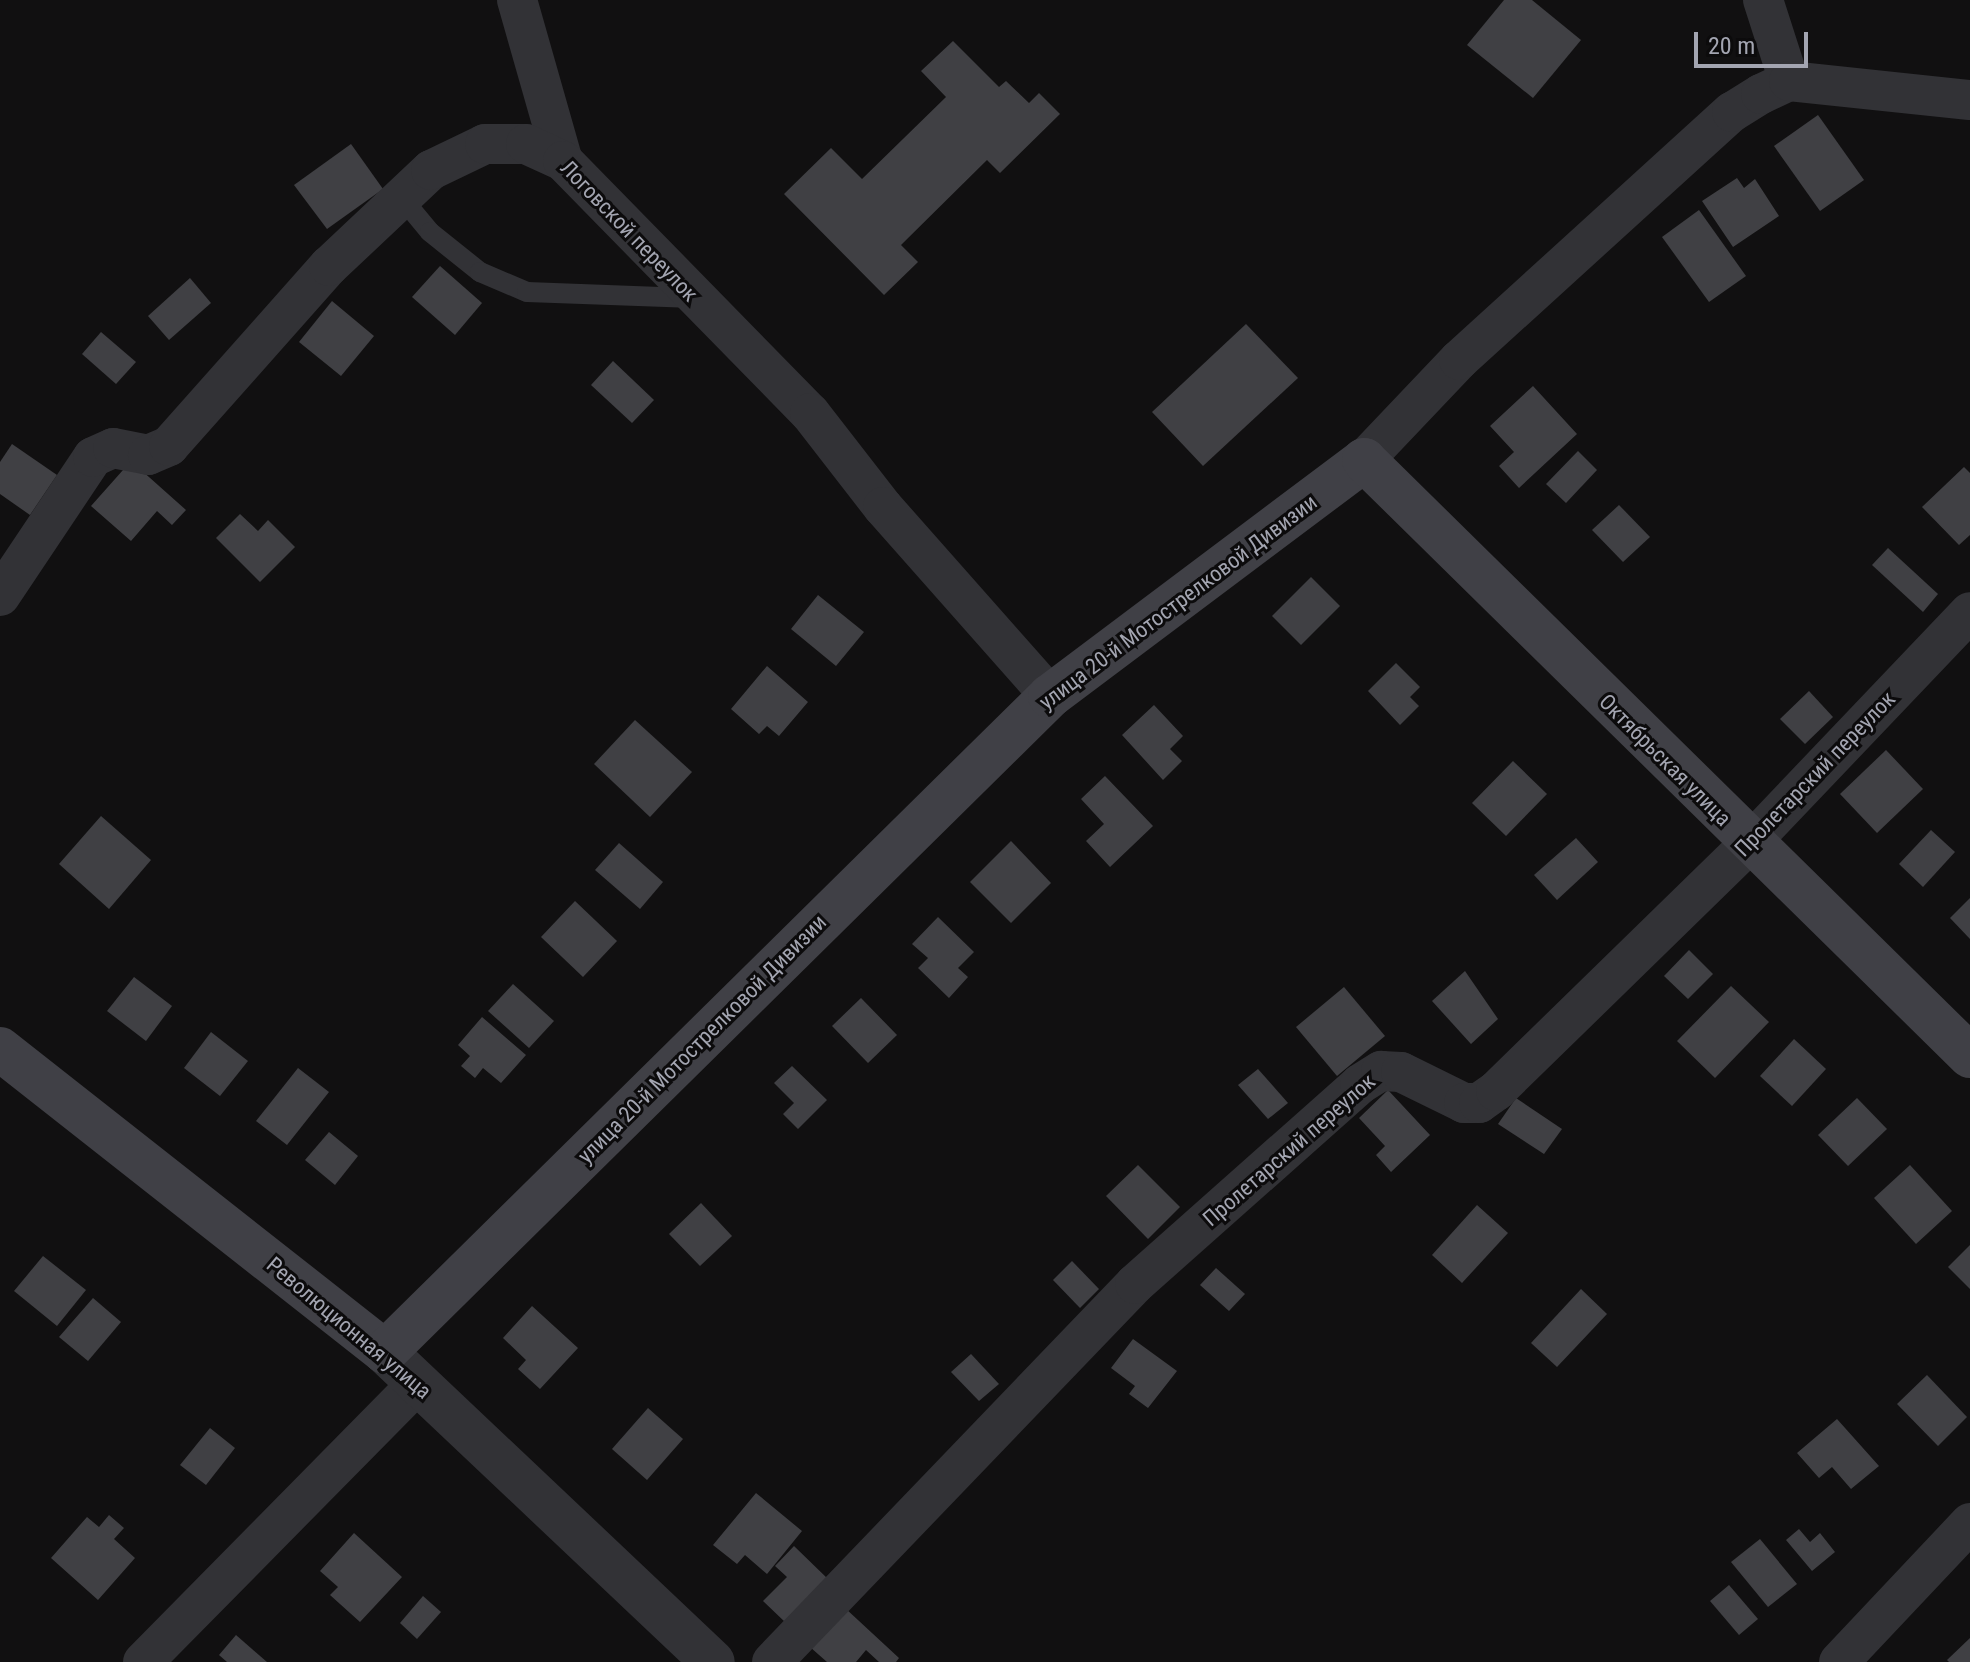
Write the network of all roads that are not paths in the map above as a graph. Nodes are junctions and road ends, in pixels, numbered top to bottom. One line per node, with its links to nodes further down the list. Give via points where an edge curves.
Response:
1 (517, 0): 5 (street)
2 (1763, 0): 3 (street)
3 (1789, 81): 4 (street); 8 (street, улица 20-й Мотострелковой Дивизии, via 1732,112 1459,360)
4 (1970, 100)
5 (563, 161): 6 (street, Логовской переулок, via 526,144 485,144 461,151); 7 (street, Логовской переулок)
6 (401, 197): 7 (lane, via 430,232 480,272 527,292); 9 (street, Логовской переулок, via 329,266 169,446 148,455 113,448 93,457)
7 (694, 298): 11 (street, Логовской переулок, via 810,413 883,507)
8 (1364, 460): 11 (main road, улица 20-й Мотострелковой Дивизии); 12 (main road, Октябрьская улица)
9 (0, 596)
10 (1970, 612): 12 (street, Пролетарский переулок)
11 (1050, 696): 15 (main road, улица 20-й Мотострелковой Дивизии)
12 (1749, 844): 14 (main road, Октябрьская улица); 20 (street, Пролетарский переулок, via 1479,1103 1464,1103 1401,1072 1381,1071 1360,1084 1135,1284)
13 (0, 1049): 15 (main road, Революционная улица)
14 (1970, 1056)
15 (385, 1352): 16 (street, Революционная улица)
16 (418, 1383): 18 (street); 19 (street, Революционная улица)
17 (1970, 1523): 21 (street)
18 (143, 1662)
19 (713, 1662)
20 (772, 1662)
21 (1839, 1662)

